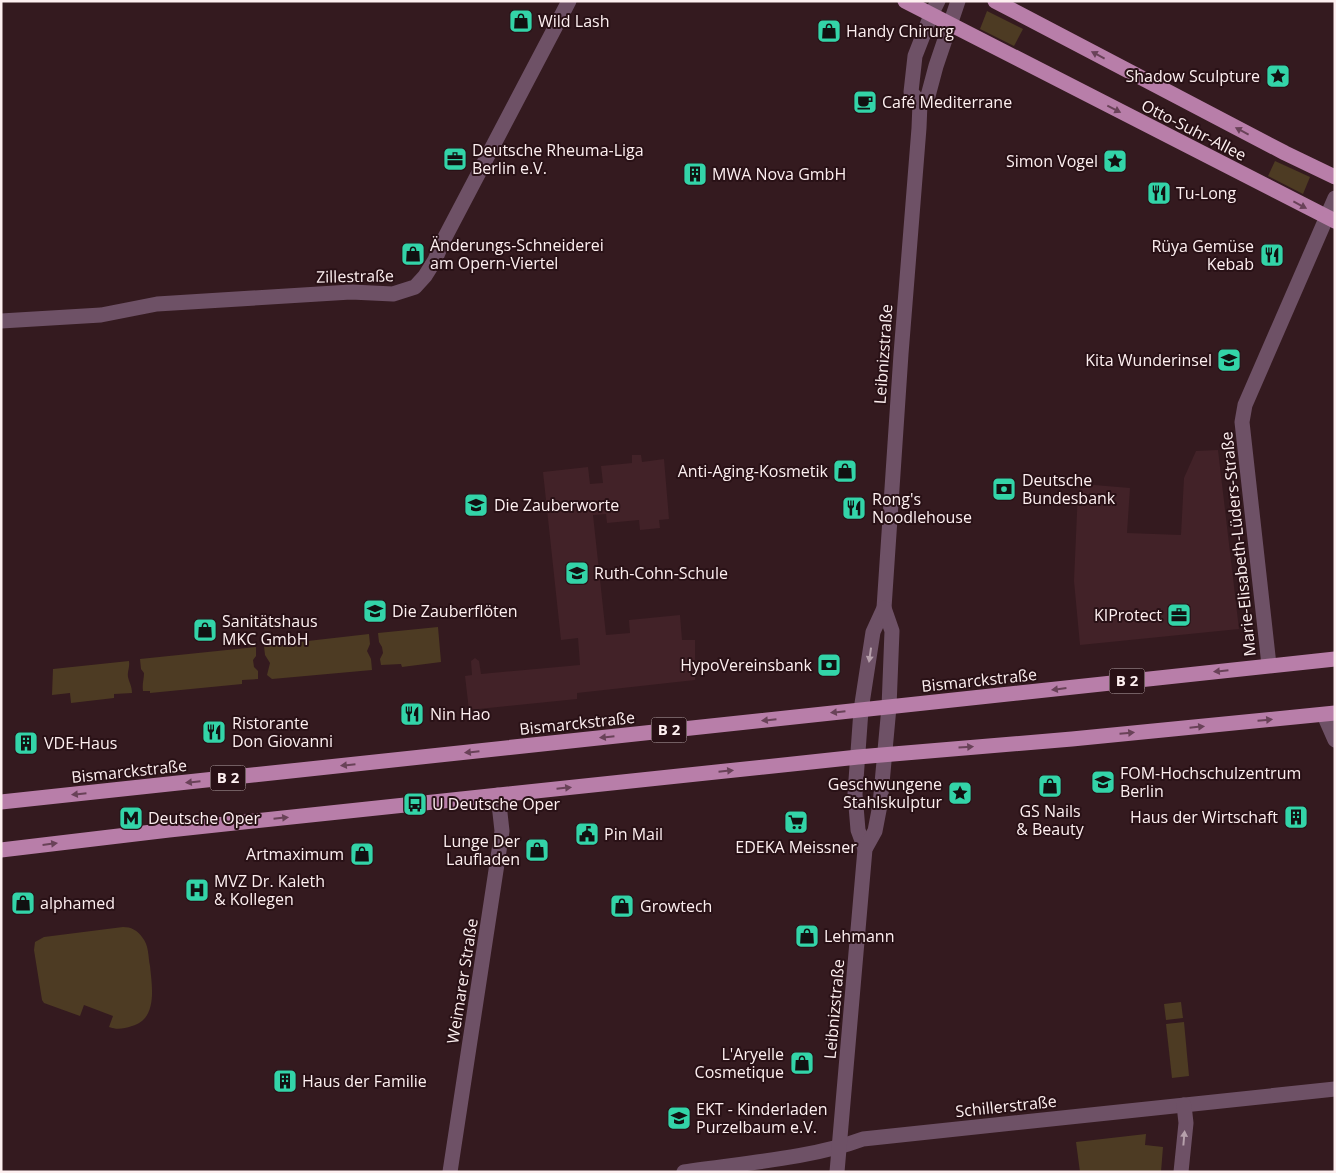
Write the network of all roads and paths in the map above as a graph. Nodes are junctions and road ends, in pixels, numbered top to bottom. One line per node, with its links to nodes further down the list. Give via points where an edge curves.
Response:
1 (569, 1): 12 (street, Zillestraße, via 435,260 415,287 393,294 351,292 157,304 101,315)
2 (905, 1): 6 (main road, Otto-Suhr-Allee)
3 (938, 1): 6 (street, Leibnizstraße)
4 (958, 1): 7 (street, Leibnizstraße)
5 (995, 1): 9 (main road, Otto-Suhr-Allee, one-way to 5)
6 (931, 15): 7 (main road, Otto-Suhr-Allee); 8 (street, Leibnizstraße, via 915,56 911,92)
7 (950, 25): 8 (street, Leibnizstraße, via 928,96); 11 (main road, Otto-Suhr-Allee, one-way to 11)
8 (920, 102): 13 (street, Leibnizstraße)
9 (1335, 177)
10 (1335, 198): 11 (street, Marie-Elisabeth-Lüders-Straße)
11 (1330, 220): 15 (street, Marie-Elisabeth-Lüders-Straße, via 1245,405 1242,422)
12 (1, 321)
13 (884, 608): 16 (street, Leibnizstraße, via 892,631); 17 (street, Leibnizstraße, one-way to 17, via 873,632)
14 (1335, 659): 15 (main road, Bismarckstraße / B 2)
15 (1269, 666): 16 (main road, Bismarckstraße / B 2, one-way to 16)
16 (890, 707): 17 (main road, Bismarckstraße / B 2); 20 (street, Leibnizstraße)
17 (861, 710): 21 (street, Leibnizstraße); 23 (main road, Bismarckstraße / B 2, one-way to 23)
18 (1329, 714): 19 (street); 20 (main road, one-way to 18)
19 (1335, 740)
20 (885, 755): 21 (main road); 24 (street, Leibnizstraße, via 880,805 874,831)
21 (858, 757): 22 (main road, one-way to 21); 24 (street, Leibnizstraße, via 855,794 858,830)
22 (498, 795): 25 (main road, one-way to 22); 29 (street, Weimarer Straße, via 502,831)
23 (1, 802)
24 (865, 849): 28 (street, Leibnizstraße)
25 (1, 850)
26 (1335, 1089): 27 (street, Schillerstraße)
27 (1184, 1105): 28 (street, Schillerstraße, via 863,1139); 32 (street, one-way to 27, via 1186,1123)
28 (840, 1148): 30 (street, Schillerstraße); 31 (street, Leibnizstraße)
29 (450, 1172)
30 (684, 1172)
31 (837, 1172)
32 (1181, 1172)

